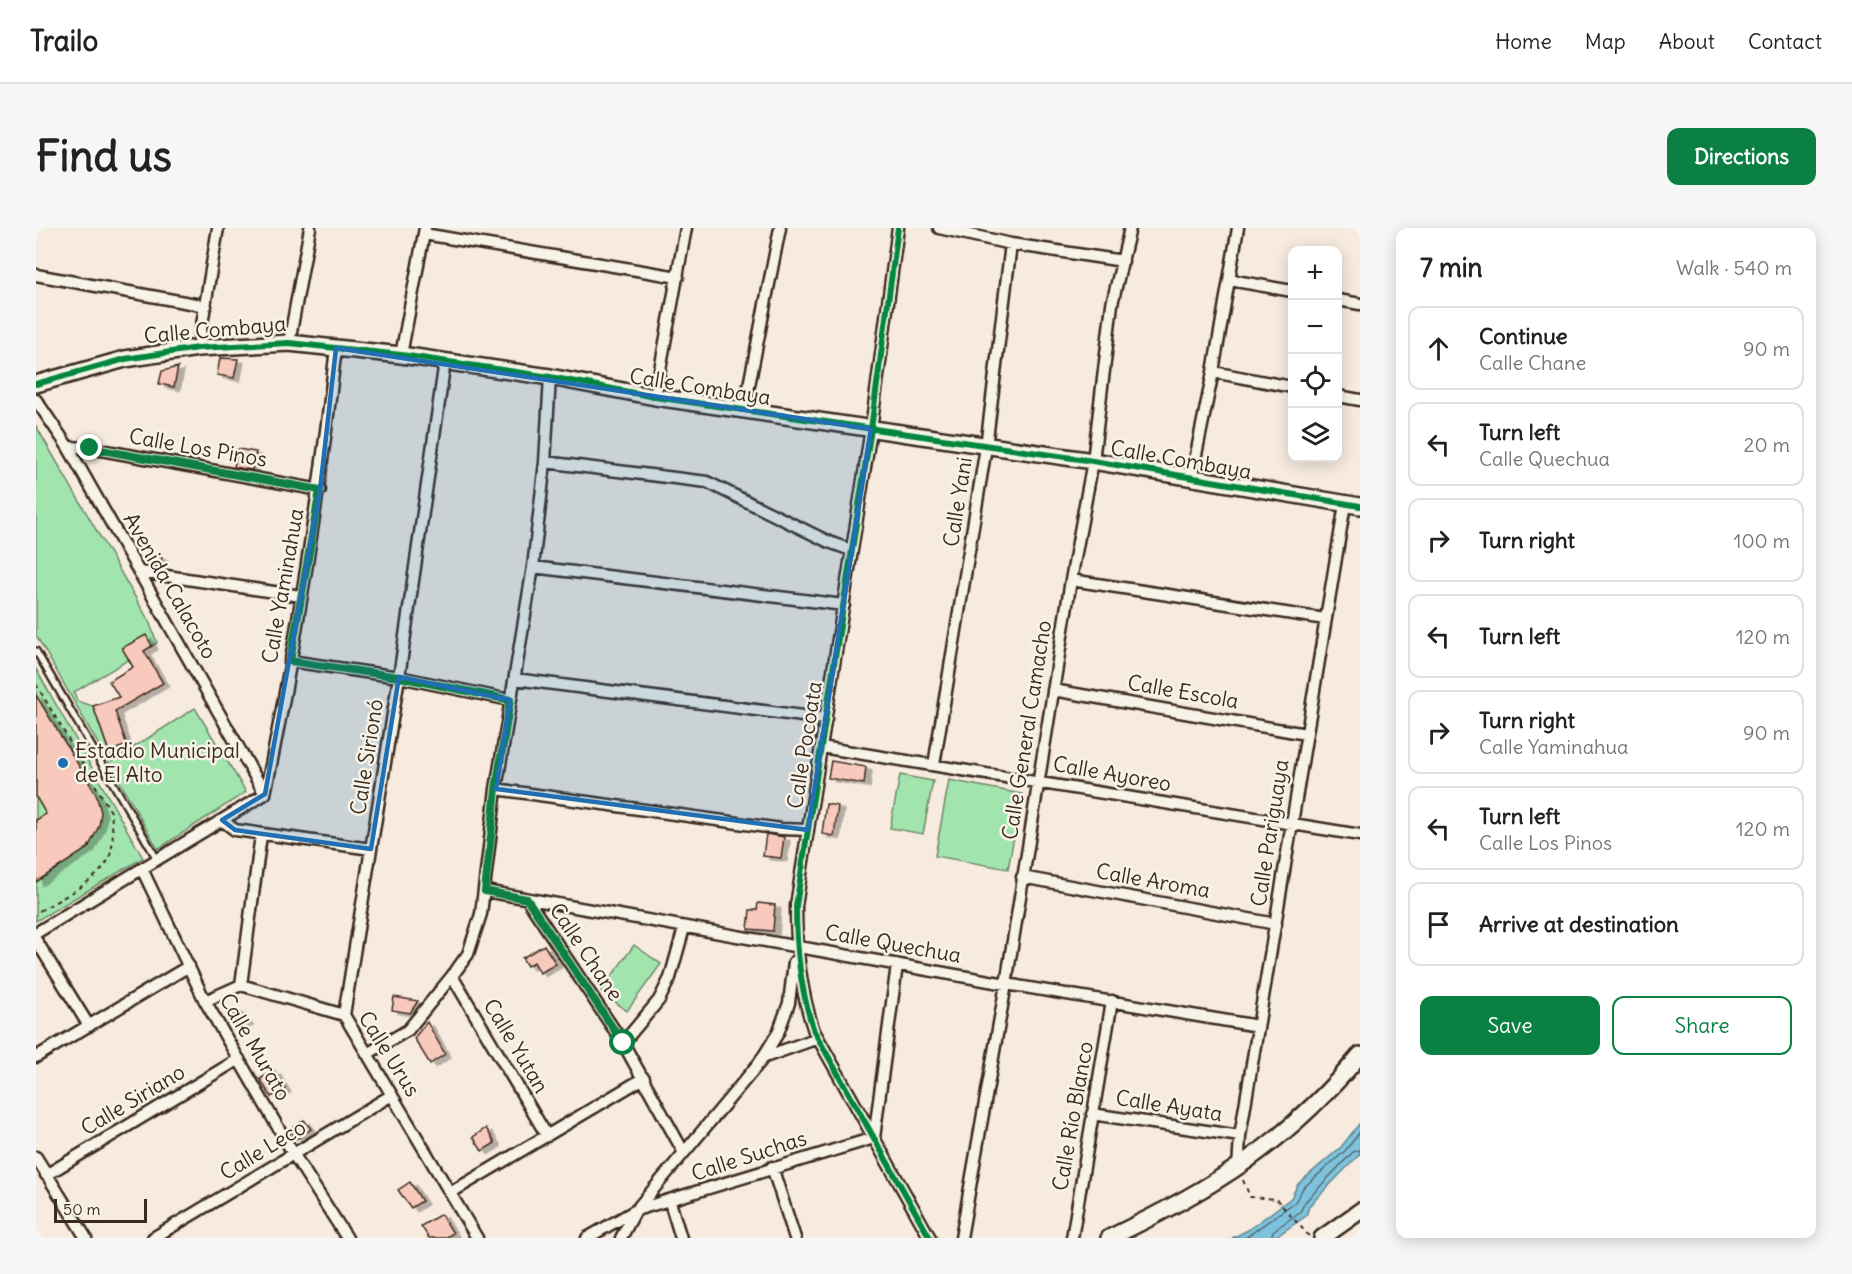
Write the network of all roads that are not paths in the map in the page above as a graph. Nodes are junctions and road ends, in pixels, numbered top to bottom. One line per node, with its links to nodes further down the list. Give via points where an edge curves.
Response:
1 (218, 228): 18 (street)
2 (310, 228): 19 (street)
3 (686, 228): 13 (street)
4 (780, 228): 32 (street)
5 (898, 228): 33 (street, Calle Pocoata)
6 (939, 228): 10 (street)
7 (1130, 228): 11 (street, Calle General Camacho)
8 (1238, 228): 14 (street)
9 (425, 231): 13 (street); 22 (street)
10 (1011, 244): 11 (street); 35 (street, Calle Yani)
11 (1123, 261): 36 (street, Calle General Camacho, via 1112,304)
12 (36, 275): 18 (street)
13 (678, 277): 28 (street)
14 (1230, 280): 15 (street); 24 (street)
15 (1288, 290)
16 (1342, 301): 17 (street)
17 (1360, 304)
18 (206, 306): 20 (street)
19 (289, 343): 20 (street, Calle Combaya); 21 (street, Calle Combaya)
20 (198, 348): 26 (street, Calle Combaya, via 125,359)
21 (336, 348): 22 (street, Calle Combaya); 39 (street, Calle Yaminahua)
22 (401, 355): 23 (street, Calle Combaya)
23 (445, 362): 25 (street, Calle Combaya); 51 (street, Calle Sirionó)
24 (1213, 372): 27 (street); 38 (street)
25 (550, 377): 28 (street, Calle Combaya); 37 (street)
26 (36, 384)
27 (1288, 386)
28 (655, 397): 32 (street, Calle Combaya)
29 (1342, 397): 31 (street)
30 (36, 400): 34 (street, Avenida Calacoto)
31 (1360, 400)
32 (744, 411): 33 (street, Calle Combaya)
33 (871, 429): 35 (street, Calle Combaya); 42 (street, Calle Pocoata)
34 (68, 447): 39 (street, Calle Los Pinos); 44 (street, Avenida Calacoto)
35 (987, 447): 36 (street, Calle Combaya); 58 (street, Calle Yani)
36 (1093, 461): 38 (street, Calle Combaya); 45 (street, Calle General Camacho)
37 (545, 462): 42 (street, via 707,482); 43 (street)
38 (1191, 479): 40 (street, Calle Combaya)
39 (320, 490): 46 (street, Calle Yaminahua)
40 (1344, 504): 41 (street, Calle Combaya); 48 (street, Calle Pariguaya)
41 (1360, 506)
42 (851, 550): 47 (street, Calle Pocoata)
43 (533, 567): 47 (street); 52 (street)
44 (140, 572): 46 (street); 61 (street, Avenida Calacoto)
45 (1071, 580): 48 (street); 53 (street, Calle General Camacho)
46 (301, 596): 50 (street, Calle Yaminahua)
47 (844, 605): 55 (street, Calle Pocoata)
48 (1325, 619): 56 (street, Calle Pariguaya)
49 (36, 651): 68 (lane)
50 (290, 661): 51 (street); 61 (street, Calle Yaminahua)
51 (399, 677): 54 (street); 67 (street, Calle Sirionó)
52 (515, 679): 54 (street); 55 (street)
53 (1053, 690): 56 (street, Calle Escola); 59 (street, Calle General Camacho)
54 (510, 700): 60 (street)
55 (826, 719): 57 (street, Calle Pocoata)
56 (1306, 734): 63 (street, Calle Pariguaya)
57 (821, 747): 58 (street, Calle Ayoreo); 64 (street, Calle Pocoata)
58 (934, 765): 59 (street, Calle Ayoreo)
59 (1038, 782): 63 (street, Calle Ayoreo); 70 (street, Calle General Camacho)
60 (496, 789): 64 (street); 71 (street)
61 (265, 794): 62 (street)
62 (222, 820): 65 (street, via 235,830); 68 (street)
63 (1292, 824): 66 (street, Calle Ayoreo); 73 (street, Calle Pariguaya)
64 (808, 830): 77 (street, Calle Pocoata, via 796,906)
65 (261, 835): 67 (street); 82 (street)
66 (1360, 836)
67 (371, 849): 85 (street, Calle Sirionó)
68 (157, 860): 69 (street)
69 (141, 869): 75 (street); 79 (street, Calle Murato)
70 (1022, 877): 73 (street, Calle Aroma); 81 (street, Calle General Camacho)
71 (485, 891): 72 (street, Calle Quechua); 80 (street, via 468,954)
72 (527, 899): 74 (street, Calle Quechua); 89 (street, Calle Chane)
73 (1275, 924): 87 (street, Calle Pariguaya)
74 (684, 928): 77 (street, Calle Quechua); 89 (street, via 670,978 659,1000)
75 (36, 933)
76 (36, 940): 86 (street)
77 (796, 947): 78 (street, Calle Quechua); 88 (street, Calle Pocoata, via 804,1001); 93 (street, via 789,1003)
78 (897, 965): 81 (street, Calle Quechua); 100 (street)
79 (189, 966): 83 (street, Calle Murato); 86 (street)
80 (452, 976): 90 (street, via 408,1030); 98 (street, Calle Yutan)
81 (1006, 984): 84 (street, Calle Quechua); 121 (street, Calle General Camacho)
82 (241, 986): 83 (street); 85 (street, Calle Urus)
83 (205, 1001): 94 (street, Calle Murato)
84 (1112, 1001): 87 (street, Calle Quechua); 97 (street, Calle Río Blanco)
85 (344, 1015): 90 (street, Calle Urus)
86 (89, 1026): 92 (street)
87 (1258, 1026): 99 (street, Calle Pariguaya)
88 (818, 1038): 93 (street); 100 (street, Calle Pocoata)
89 (623, 1043): 95 (street, Calle Chane)
90 (367, 1053): 96 (street, Calle Urus)
91 (1360, 1054): 105 (street, via 1330,1091)
92 (36, 1057)
93 (762, 1058): 101 (street)
94 (239, 1059): 102 (street, Calle Murato); 106 (street, Calle Siriano)
95 (644, 1078): 98 (street); 101 (street, Calle Chane)
96 (392, 1095): 102 (street, Calle Leco); 107 (street, Calle Urus)
97 (1092, 1114): 99 (street, Calle Ayata); 122 (street, Calle Río Blanco)
98 (547, 1136): 107 (street)
99 (1240, 1136): 105 (street, Calle Pariguaya)
100 (874, 1138): 104 (street, Calle Suchas); 120 (street, Calle Pocoata)
101 (683, 1150): 109 (street)
102 (294, 1155): 113 (street, Calle Leco); 114 (street, Calle Murato)
103 (36, 1157): 106 (street)
104 (772, 1167): 108 (street, Calle Suchas); 119 (street)
105 (1238, 1169): 123 (street, via 1176,1206)
106 (46, 1175): 112 (street)
107 (450, 1193): 115 (street, Calle Urus)
108 (670, 1202): 109 (street, Calle Suchas); 118 (street)
109 (636, 1210): 116 (street); 117 (street)
110 (1360, 1211): 111 (street)
111 (1333, 1236)
112 (86, 1238)
113 (153, 1238)
114 (347, 1238)
115 (477, 1238)
116 (587, 1238)
117 (621, 1238)
118 (681, 1238)
119 (795, 1238)
120 (930, 1238)
121 (961, 1238)
122 (1072, 1238)
123 (1109, 1238)

